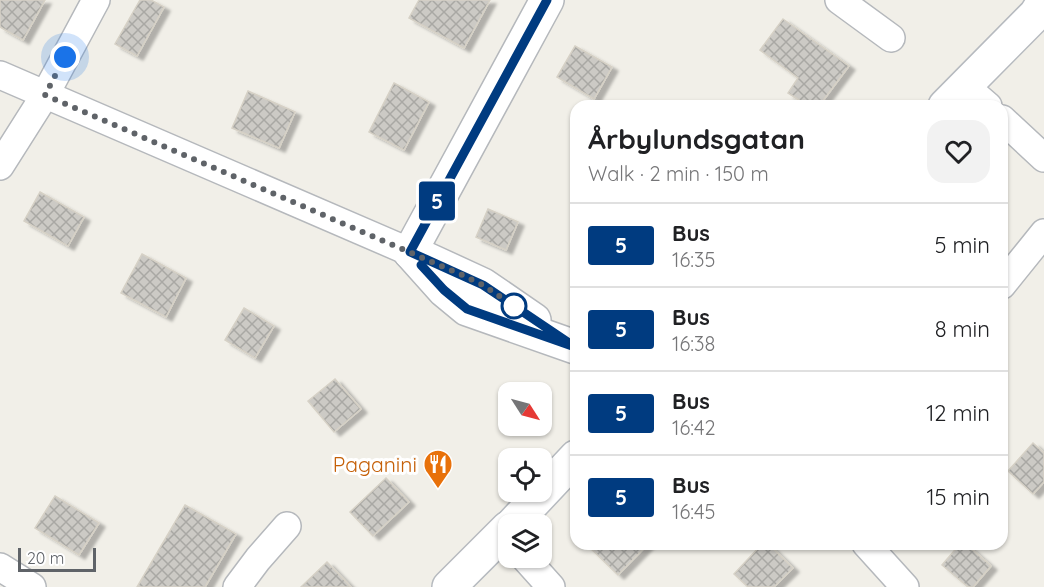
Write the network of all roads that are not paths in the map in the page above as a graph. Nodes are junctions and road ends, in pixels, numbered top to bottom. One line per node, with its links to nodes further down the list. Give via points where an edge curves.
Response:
1 (96, 0): 7 (street)
2 (548, 0): 13 (street)
3 (839, 0): 5 (street)
4 (1041, 8): 8 (street)
5 (891, 38)
6 (0, 75): 7 (street)
7 (45, 95): 11 (street); 13 (street)
8 (966, 100)
9 (1008, 125): 10 (street)
10 (1044, 158)
11 (0, 166)
12 (1044, 233): 14 (street)
13 (410, 252): 15 (street, via 483,285)
14 (1008, 278)
15 (570, 344)
16 (570, 464): 17 (street)
17 (524, 514)
18 (287, 526): 24 (street)
19 (498, 540): 25 (street)
20 (871, 550): 27 (street)
21 (0, 567): 23 (street)
22 (534, 568): 26 (street)
23 (32, 587)
24 (237, 587)
25 (449, 587)
26 (551, 587)
27 (905, 587)

